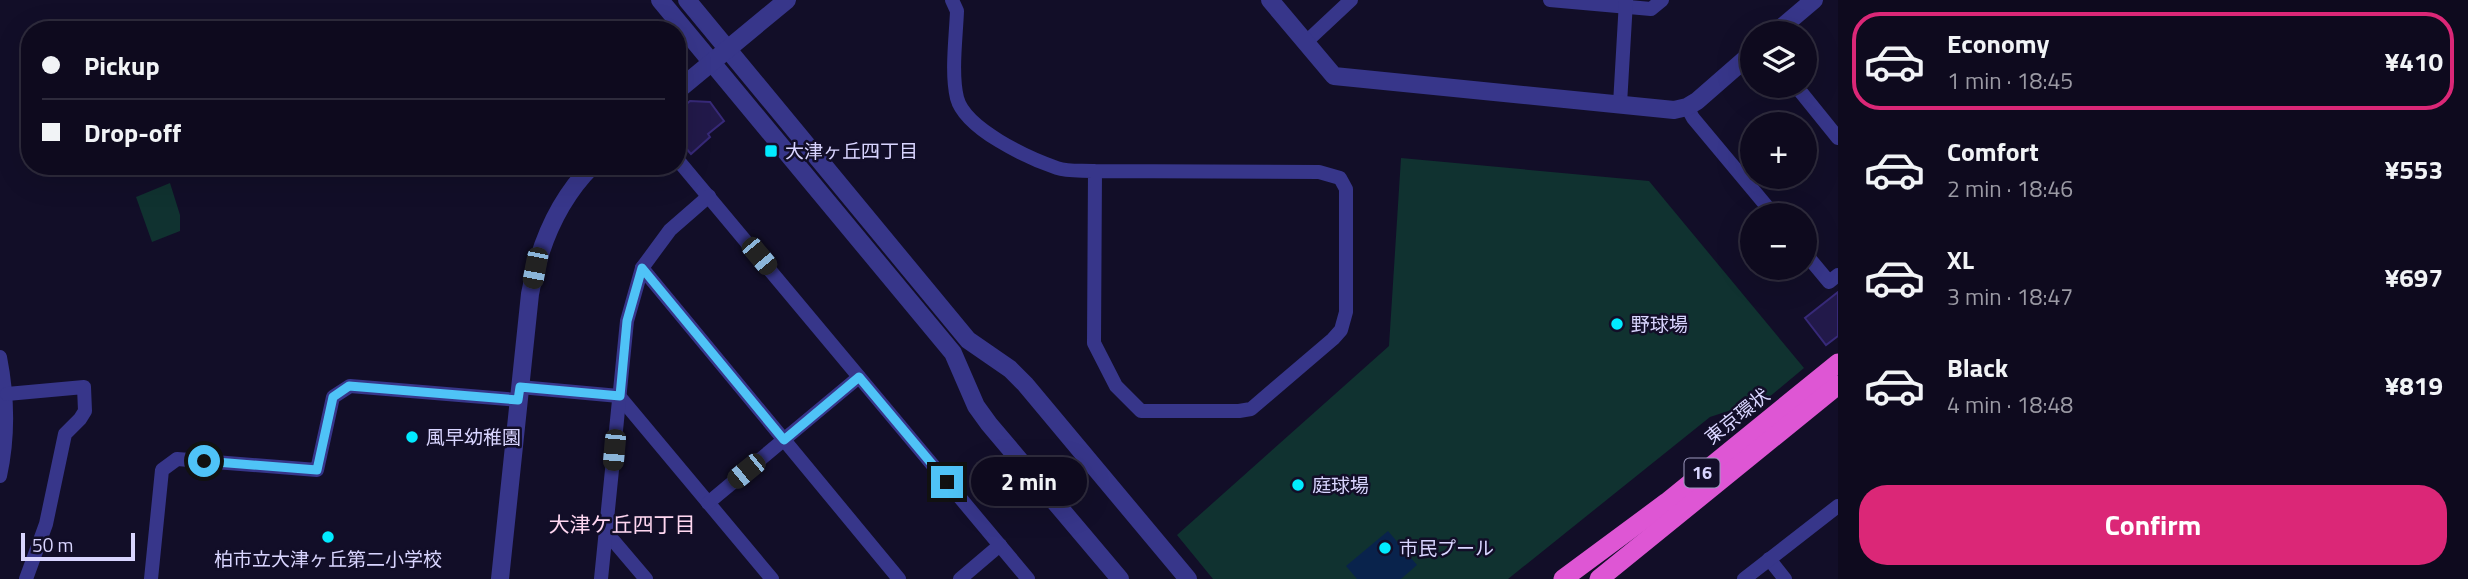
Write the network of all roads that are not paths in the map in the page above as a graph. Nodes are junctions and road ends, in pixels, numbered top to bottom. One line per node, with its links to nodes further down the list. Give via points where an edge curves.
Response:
1 (660, 0): 11 (street)
2 (687, 0): 15 (street)
3 (787, 0): 15 (street)
4 (952, 0): 24 (street, via 957,11 956,88 963,112 1000,141 1057,168)
5 (1270, 0): 14 (street)
6 (1351, 0): 14 (street)
7 (1550, 0): 10 (street)
8 (1662, 0): 10 (street, via 1651,9)
9 (1814, 0): 12 (street)
10 (1626, 4): 20 (street)
11 (677, 21)
12 (1789, 21)
13 (686, 32): 16 (street)
14 (1305, 43): 20 (street, via 1334,76)
15 (728, 49): 16 (street); 55 (street, via 968,340 1025,384)
16 (711, 62): 18 (street); 54 (street, via 953,353 989,424)
17 (1740, 63): 21 (street)
18 (686, 83)
19 (1806, 98): 22 (street)
20 (1620, 104): 21 (street, via 1674,110)
21 (1687, 107): 27 (street)
22 (1838, 138)
23 (686, 169): 26 (street)
24 (1095, 171): 24 (street, via 1094,343 1116,386 1142,411 1251,409 1341,330 1346,312 1346,189 1340,178 1319,172)
25 (585, 175): 36 (street, via 562,205 535,268)
26 (709, 196): 28 (street, via 670,230); 33 (street)
27 (1764, 203)
28 (642, 268): 37 (street, via 627,321); 38 (street)
29 (1817, 268): 30 (street, via 1829,282)
30 (1838, 275)
31 (0, 358): 35 (street)
32 (1838, 363): 56 (highway, 東京環状 / 16, via 1667,502)
33 (859, 377): 38 (street); 43 (street)
34 (1838, 385): 57 (highway, 東京環状 / 16)
35 (7, 394): 39 (street); 45 (street, via 84,387 85,411 62,439 46,524)
36 (519, 394): 37 (street); 46 (street, via 349,386 333,397 317,470 177,459 162,470); 47 (street)
37 (620, 396): 40 (street); 42 (street)
38 (784, 440): 40 (street); 51 (street)
39 (0, 476)
40 (708, 503): 50 (street)
41 (1838, 506): 44 (street)
42 (606, 532): 48 (street); 49 (street)
43 (1000, 545): 52 (street); 53 (street)
44 (1769, 559): 58 (street); 59 (street)
45 (26, 579)
46 (151, 579)
47 (500, 579)
48 (601, 579)
49 (646, 579)
50 (772, 579)
51 (899, 579)
52 (960, 579)
53 (1028, 579)
54 (1120, 579)
55 (1188, 579)
56 (1563, 579)
57 (1599, 579)
58 (1744, 579)
59 (1785, 579)

